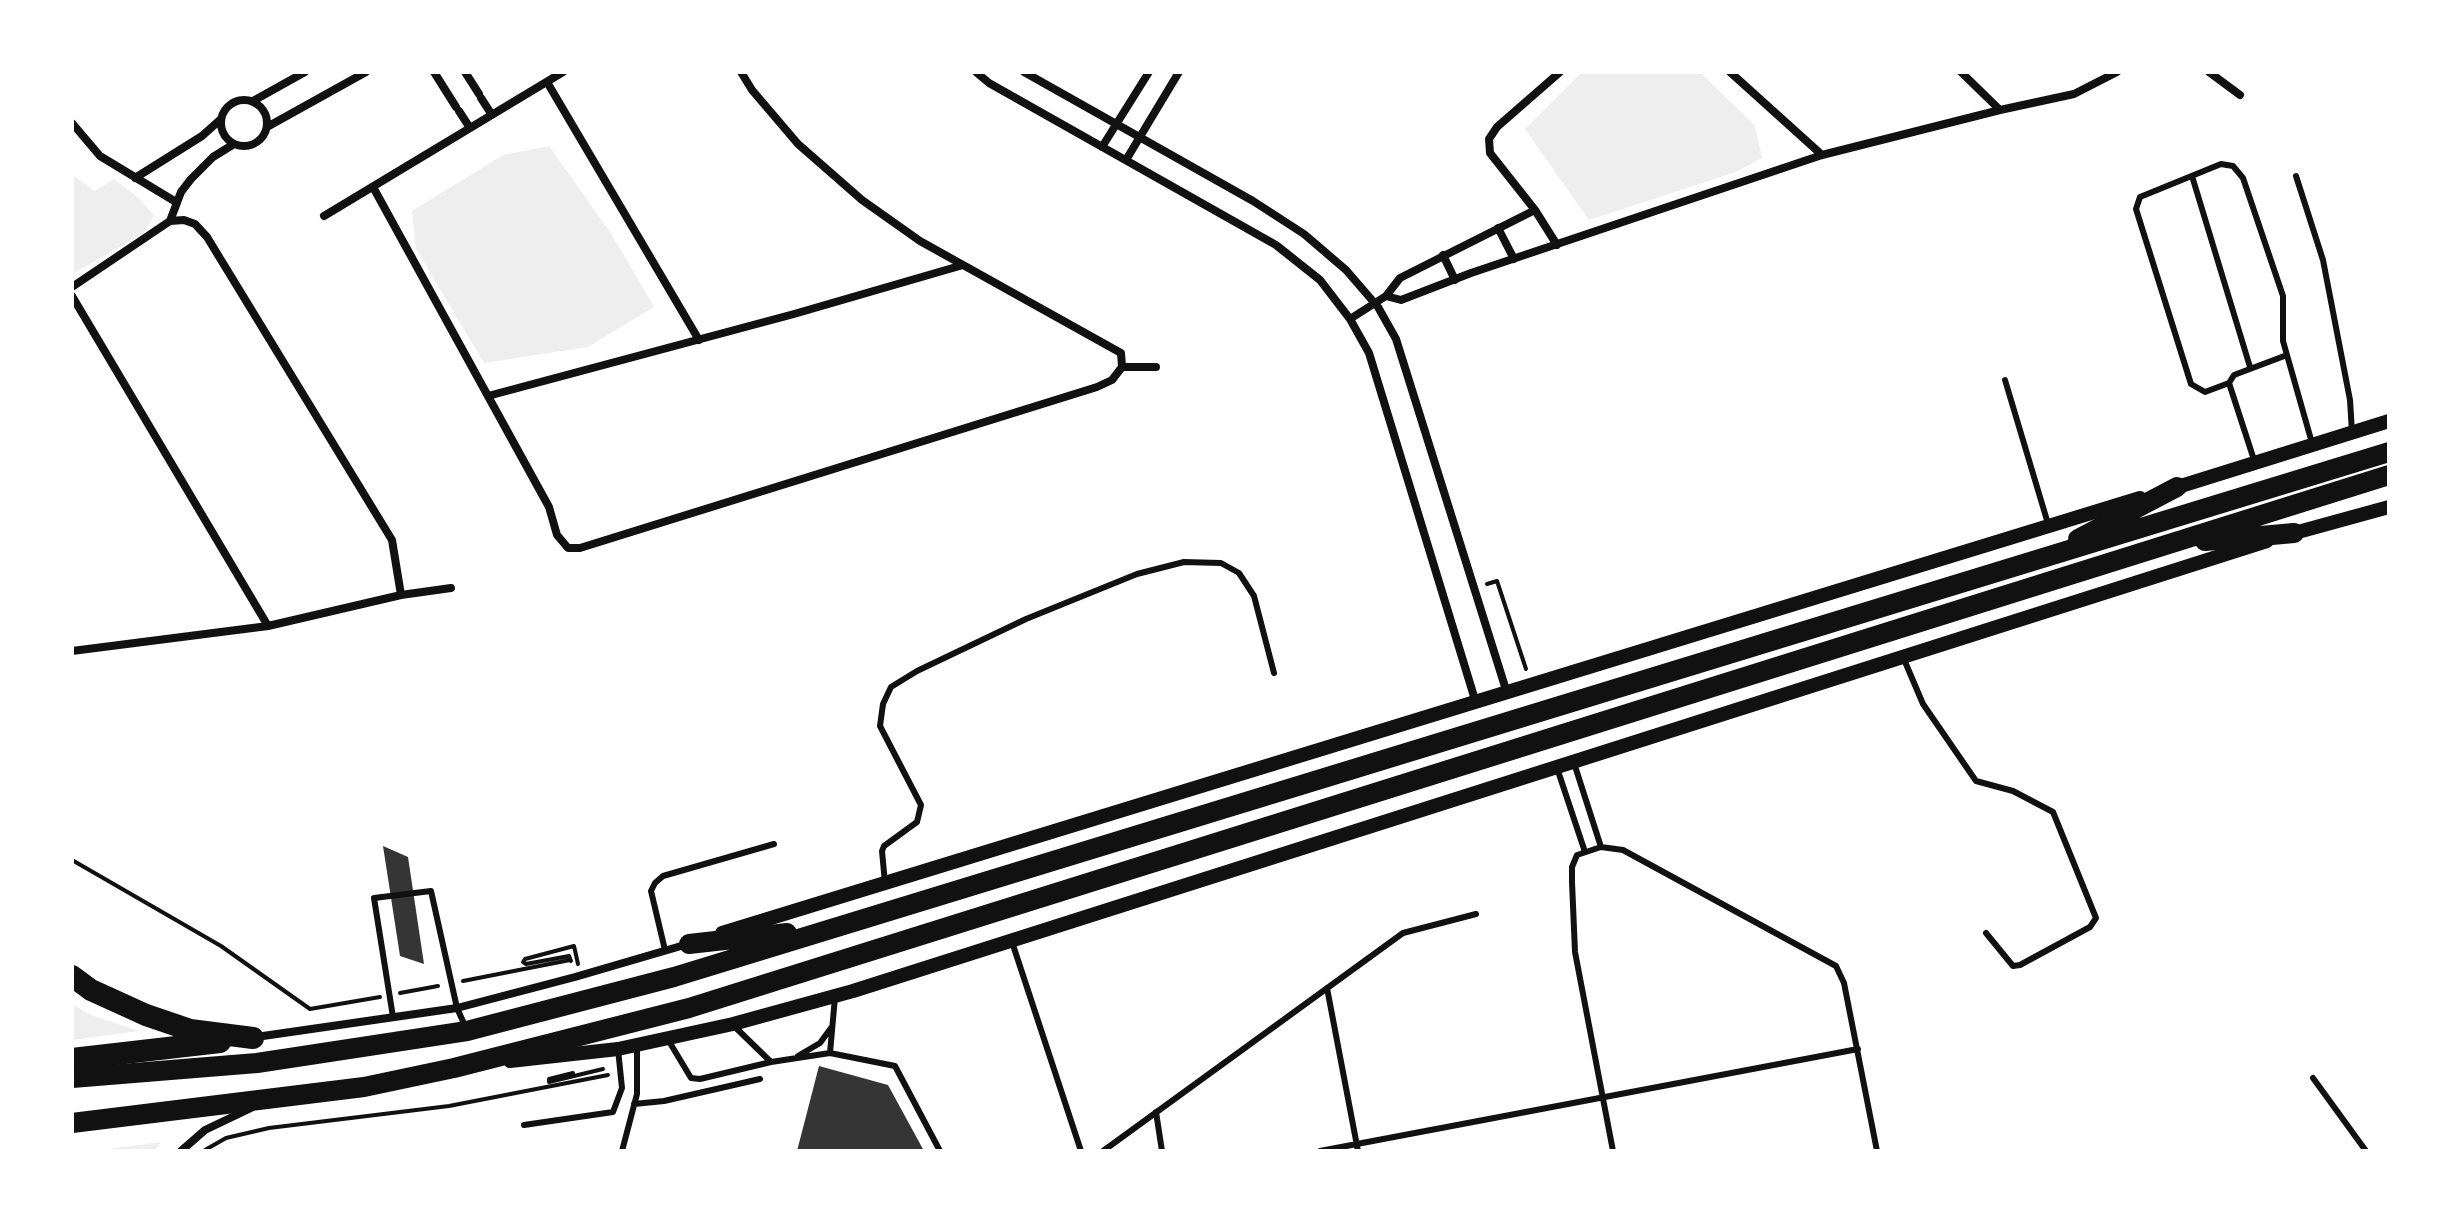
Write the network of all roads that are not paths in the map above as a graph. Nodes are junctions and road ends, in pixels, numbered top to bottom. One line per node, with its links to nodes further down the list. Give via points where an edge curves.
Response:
1 (305, 72): 18 (street)
2 (366, 72): 24 (street)
3 (434, 72): 25 (street)
4 (465, 72): 20 (street)
5 (563, 72): 16 (street)
6 (741, 72): 43 (street, via 798,144 828,172 920,241)
7 (976, 72): 28 (street)
8 (1024, 72): 23 (street)
9 (1149, 72): 23 (street)
10 (1179, 72): 26 (street)
11 (1560, 72): 36 (street, via 1489,139 1490,153)
12 (1730, 72): 29 (street)
13 (1961, 72): 19 (street)
14 (2117, 72): 19 (street, via 2074,94)
15 (2209, 72): 17 (street)
16 (547, 82): 20 (street); 50 (street)
17 (2240, 95)
18 (253, 101): 21 (street, via 229,105); 24 (street, via 267,116)
19 (2000, 110): 29 (street)
20 (492, 115): 25 (street)
21 (221, 119): 27 (street); 33 (street)
22 (72, 123): 33 (street, via 100,156)
23 (1117, 124): 26 (street); 28 (street)
24 (267, 127): 27 (street, via 255,143)
25 (470, 128): 34 (street)
26 (1140, 138): 30 (street); 48 (street, via 1304,234)
27 (234, 144): 35 (street, via 201,168)
28 (1102, 147): 30 (street)
29 (1822, 155): 40 (street)
30 (1126, 160): 49 (street, via 1276,245 1320,280)
31 (2192, 176): 51 (lane, via 2221,164 2233,166 2243,178 2283,296); 54 (lane); 56 (lane, via 2140,197 2136,209 2191,384 2205,392)
32 (2296, 176): 59 (lane, via 2323,260)
33 (135, 178): 35 (street)
34 (373, 187): 37 (street); 57 (street)
35 (176, 202): 38 (street)
36 (1535, 210): 39 (street); 40 (street)
37 (324, 216)
38 (170, 221): 45 (street); 71 (street, via 195,224 207,237 392,540)
39 (1498, 228): 41 (street); 42 (street)
40 (1557, 245): 42 (street)
41 (1443, 255): 44 (street); 47 (street, via 1400,278)
42 (1514, 259): 44 (street)
43 (963, 265): 50 (street); 52 (street, via 1111,345 1121,353)
44 (1455, 280): 47 (street, via 1401,300)
45 (72, 287)
46 (72, 296): 72 (street)
47 (1386, 296): 48 (street)
48 (1375, 304): 49 (street); 76 (street, via 1396,339)
49 (1350, 319): 77 (street, via 1369,353)
50 (699, 340): 57 (street)
51 (2287, 355): 54 (lane); 60 (lane)
52 (1122, 367): 53 (street); 57 (street, via 1097,387 580,548 568,548 557,535 549,507)
53 (1156, 367)
54 (2250, 367): 56 (lane)
55 (2005, 380): 66 (lane)
56 (2229, 383): 62 (lane)
57 (488, 396)
58 (2389, 421): 59 (street)
59 (2352, 432): 60 (street)
60 (2312, 445): 62 (street)
61 (2389, 452): 69 (highway)
62 (2255, 463): 64 (street)
63 (2389, 475): 68 (highway)
64 (2177, 487): 66 (street); 69 (highway)
65 (2389, 507): 67 (street)
66 (2049, 527): 76 (street)
67 (2294, 533): 68 (highway); 74 (street)
68 (2161, 546): 107 (highway, via 705,1003)
69 (2032, 562): 85 (highway)
70 (451, 588): 71 (street)
71 (401, 595): 72 (street)
72 (268, 626): 73 (street)
73 (72, 651)
74 (1903, 657): 78 (street); 86 (lane, via 1923,704 1976,781 2013,791 2053,812 2096,918 2090,927 2013,966)
75 (1274, 673): 83 (lane, via 1254,596 1239,573 1221,563 1184,562 1137,574 1026,619 917,671 891,687 883,704 880,726 921,805 917,822 884,846)
76 (1507, 693): 77 (street)
77 (1476, 703): 83 (street)
78 (1573, 762): 79 (street); 81 (lane)
79 (1557, 767): 82 (lane); 87 (street)
80 (774, 844): 89 (lane, via 663,876 655,883 651,891)
81 (1601, 847): 82 (lane); 102 (lane, via 1623,850 1836,966)
82 (1585, 852): 111 (lane, via 1577,855 1572,867 1575,952)
83 (885, 883): 88 (street)
84 (1476, 914): 91 (lane, via 1403,933)
85 (835, 928): 88 (highway); 97 (highway)
86 (1986, 933)
87 (1011, 941): 92 (street); 121 (lane)
88 (689, 944): 89 (street)
89 (665, 950): 93 (street)
90 (72, 976): 98 (highway, via 146,1015 190,1030)
91 (1327, 988): 114 (lane); 117 (lane)
92 (835, 995): 95 (street); 96 (lane)
93 (457, 1008): 94 (street); 94 (lane, via 431,891 374,898); 97 (lane)
94 (393, 1017): 98 (street)
95 (733, 1024): 99 (street); 106 (lane)
96 (833, 1024): 103 (lane); 104 (lane, via 820,1043)
97 (467, 1031): 108 (highway, via 257,1063)
98 (253, 1038): 105 (highway)
99 (667, 1038): 100 (street); 106 (lane, via 691,1078)
100 (637, 1044): 101 (street); 113 (lane)
101 (618, 1049): 107 (street); 116 (lane, via 622,1088 613,1112)
102 (1858, 1049): 111 (lane); 126 (lane)
103 (830, 1053): 104 (lane); 120 (lane, via 895,1066)
104 (795, 1058): 106 (lane)
105 (72, 1059)
106 (771, 1062)
107 (454, 1068): 112 (highway)
108 (72, 1078)
109 (2313, 1078): 127 (lane)
110 (760, 1079): 113 (lane)
111 (1604, 1099): 117 (lane); 125 (lane)
112 (265, 1101): 115 (highway); 118 (street, via 205,1130)
113 (634, 1104): 119 (lane)
114 (1156, 1112): 122 (lane); 123 (lane)
115 (72, 1123)
116 (524, 1125)
117 (1357, 1148): 124 (lane)
118 (181, 1151)
119 (622, 1151)
120 (940, 1151)
121 (1081, 1151)
122 (1103, 1151)
123 (1162, 1151)
124 (1320, 1151)
125 (1613, 1151)
126 (1877, 1151)
127 (2366, 1151)

